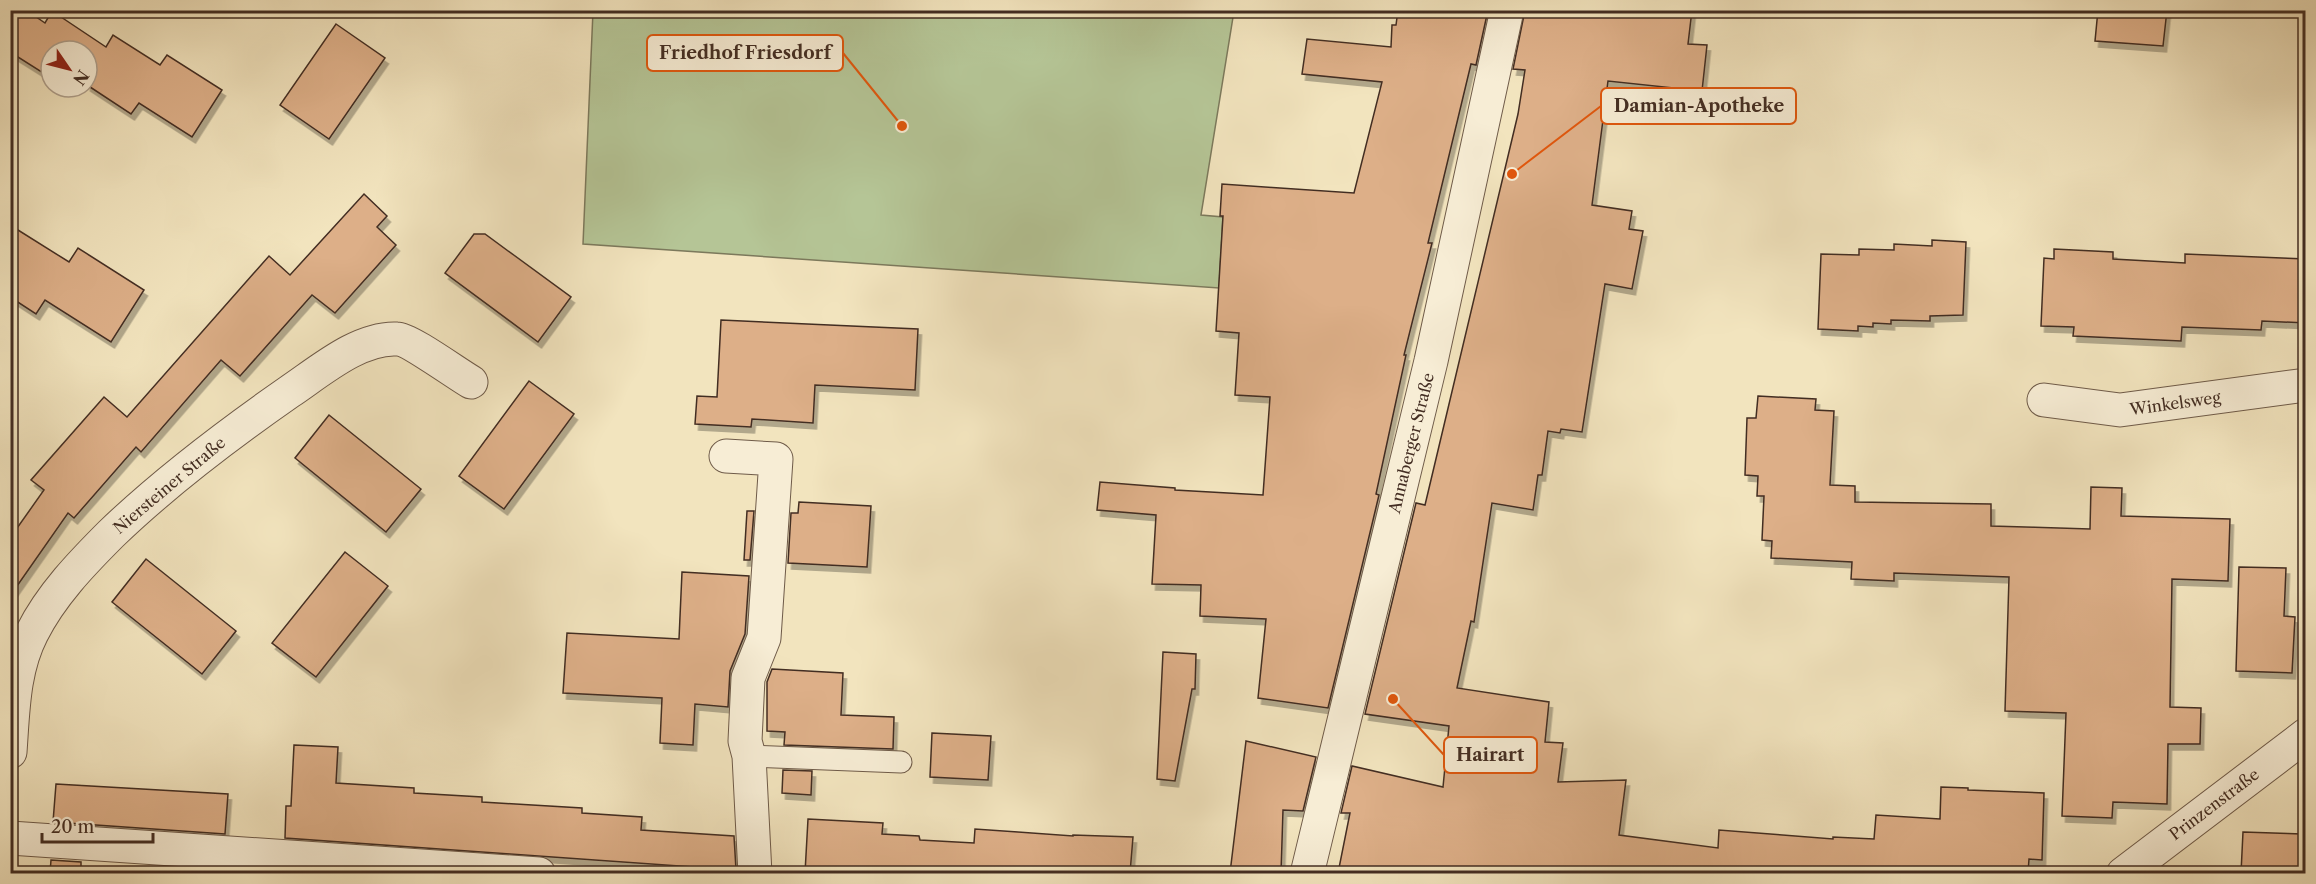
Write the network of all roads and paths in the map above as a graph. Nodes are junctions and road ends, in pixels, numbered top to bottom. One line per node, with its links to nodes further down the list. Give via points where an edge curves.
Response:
1 (1507, 10): 13 (street, Annaberger Straße, via 1431,361)
2 (471, 382): 7 (street, Niersteiner Straße, via 399,339 371,341 333,362 193,461 88,556 33,630 16,678)
3 (2306, 385): 4 (street, Winkelsweg, via 2120,410)
4 (2044, 400)
5 (726, 456): 8 (street, via 776,459 764,638 748,678 745,741)
6 (2306, 735): 14 (street, Prinzenstraße)
7 (10, 752)
8 (749, 756): 9 (lane); 12 (street)
9 (901, 762)
10 (10, 838): 11 (street)
11 (539, 873)
12 (755, 873)
13 (1307, 873)
14 (2123, 873)

